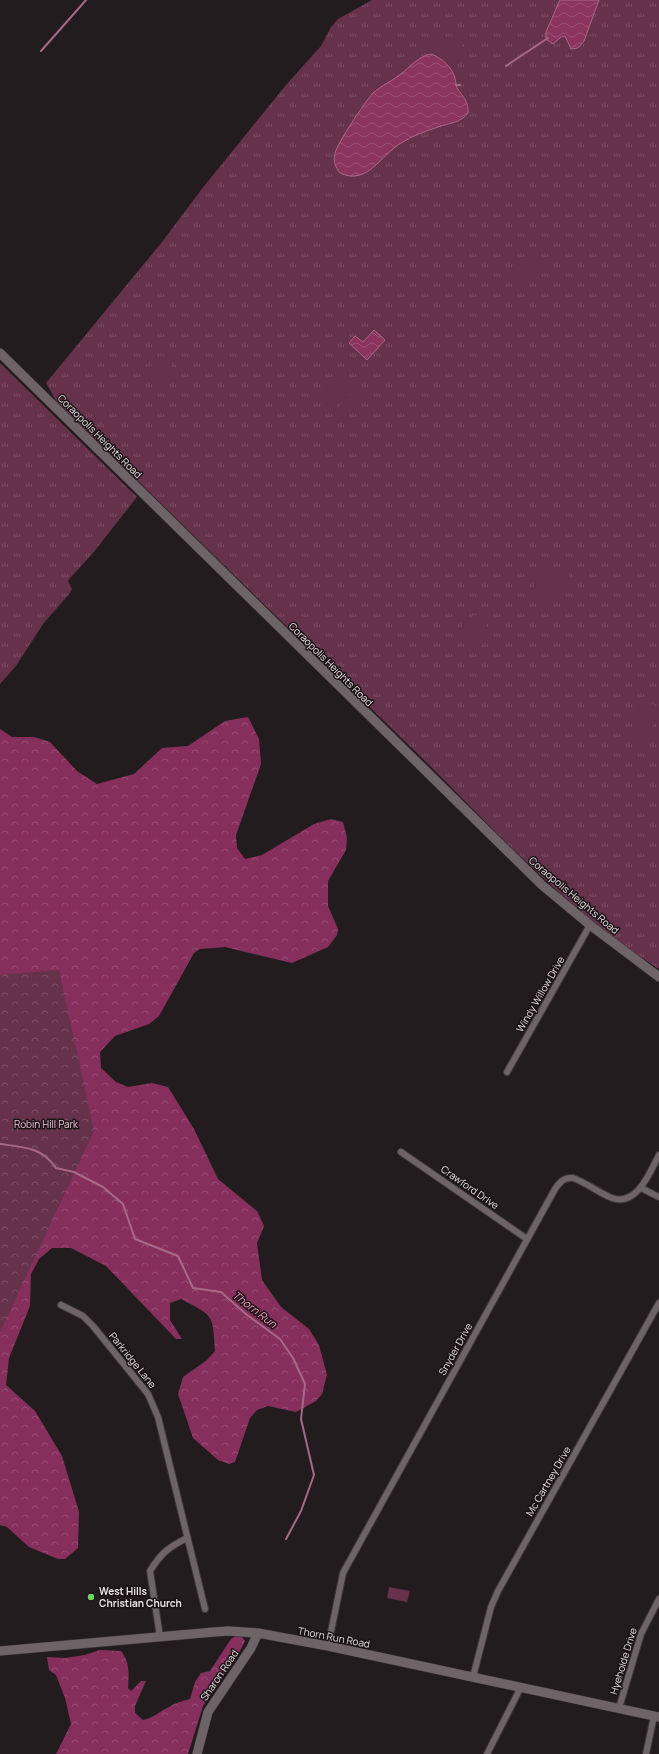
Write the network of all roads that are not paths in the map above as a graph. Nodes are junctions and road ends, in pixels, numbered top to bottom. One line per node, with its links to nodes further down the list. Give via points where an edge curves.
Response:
1 (0, 353): 2 (street, Coraopolis Heights Road, via 487,833 542,885)
2 (590, 925): 3 (street, Coraopolis Heights Road); 4 (street, Windy Willow Drive)
3 (659, 977)
4 (507, 1072)
5 (401, 1152): 9 (street, Crawford Drive)
6 (659, 1155): 7 (street)
7 (641, 1188): 8 (street); 9 (street, Snyder Drive, via 629,1197 619,1199 579,1180 567,1178 555,1189)
8 (659, 1197)
9 (528, 1239): 17 (street, Snyder Drive, via 343,1573)
10 (659, 1303): 19 (street, Mc Cartney Drive, via 498,1591 491,1607)
11 (61, 1305): 12 (street, Parkridge Lane, via 83,1316 148,1394 158,1417)
12 (187, 1538): 14 (street, Parkridge Lane); 16 (street, via 169,1547 150,1571)
13 (659, 1599): 21 (street, Hyeholde Drive, via 641,1634)
14 (205, 1609)
15 (258, 1633): 16 (street, Thorn Run Road, via 228,1631); 17 (street, Thorn Run Road); 23 (street, Sharon Road, via 208,1712)
16 (160, 1636): 18 (street, Thorn Run Road)
17 (328, 1646): 19 (street, Thorn Run Road)
18 (0, 1651)
19 (473, 1677): 20 (street, Thorn Run Road)
20 (521, 1687): 21 (street, Thorn Run Road); 24 (street)
21 (619, 1708): 22 (street, Thorn Run Road)
22 (657, 1717): 25 (street)
23 (197, 1754)
24 (488, 1754)
25 (646, 1754)

